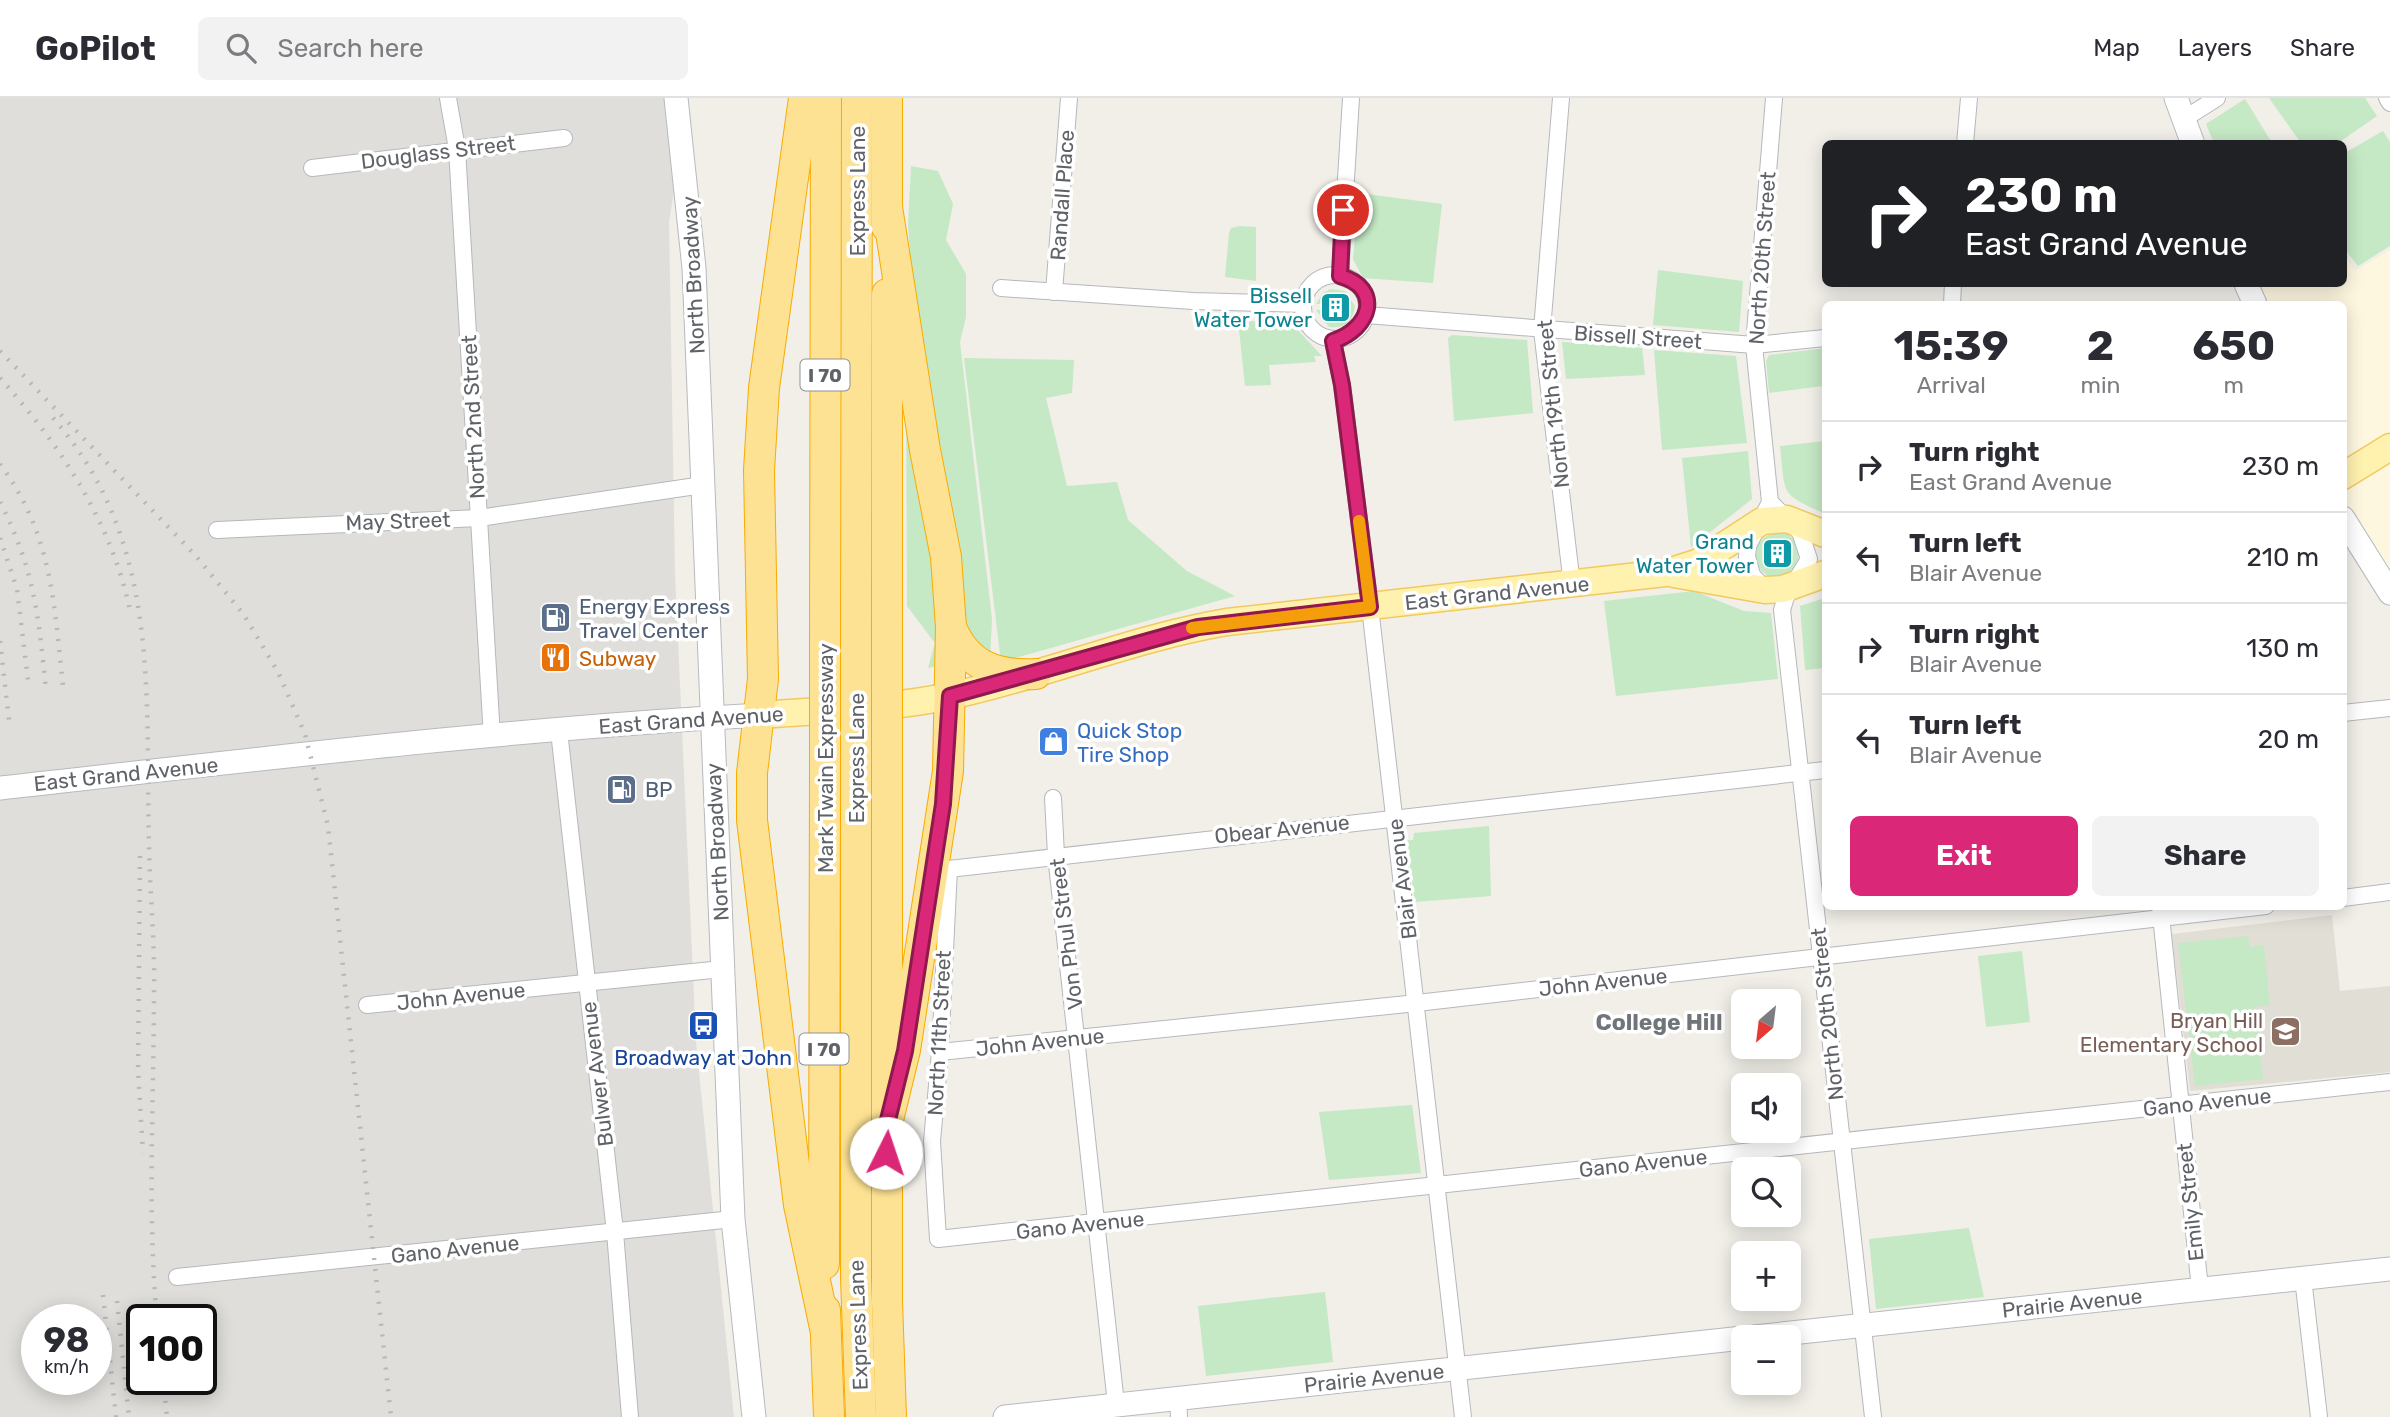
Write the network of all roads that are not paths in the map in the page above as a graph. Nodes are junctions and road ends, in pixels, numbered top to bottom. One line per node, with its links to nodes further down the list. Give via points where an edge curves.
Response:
1 (448, 98): 19 (street, North 2nd Street)
2 (676, 98): 33 (main road, North Broadway, via 693,255)
3 (804, 98): 52 (highway, via 764,388 759,470)
4 (826, 98): 88 (highway, Mark Twain Expressway / I 70, bridge)
5 (857, 98): 92 (highway, Express Lane, bridge, via 855,1253)
6 (887, 98): 21 (highway)
7 (1069, 98): 24 (street, Randall Place)
8 (1351, 98): 22 (street)
9 (1561, 98): 27 (street, North 19th Street)
10 (1774, 98): 30 (street, North 20th Street)
11 (1969, 98): 17 (street)
12 (2217, 98): 15 (street)
13 (2386, 98): 14 (street)
14 (2390, 103)
15 (2180, 109): 18 (main road)
16 (564, 138): 19 (street, Douglass Street)
17 (1965, 140)
18 (2192, 140)
19 (457, 149): 20 (street, Douglass Street); 35 (street, North 2nd Street)
20 (312, 168)
21 (887, 207): 47 (highway, via 946,557); 76 (highway, bridge)
22 (1340, 276): 25 (street, via 1315,282); 26 (street, via 1362,289)
23 (1001, 288): 24 (street)
24 (1055, 292): 25 (street)
25 (1303, 304): 29 (street, via 1309,325)
26 (1366, 315): 27 (street, Bissell Street); 29 (street, via 1355,332)
27 (1542, 330): 30 (street, Bissell Street); 41 (street, North 19th Street)
28 (1822, 338): 30 (street, Bissell Street)
29 (1333, 341): 45 (street, Blair Avenue)
30 (1754, 345): 34 (street, North 20th Street)
31 (2390, 447): 32 (main road)
32 (2347, 474)
33 (703, 485): 35 (street, May Street); 53 (main road, North Broadway)
34 (1773, 514): 38 (main road); 39 (main road, East Grand Avenue, via 1699,562); 42 (street, North 20th Street, via 1805,541 1809,559); 43 (street, via 1748,546 1752,575)
35 (479, 518): 37 (street, May Street); 55 (street, North 2nd Street)
36 (2347, 524): 44 (main road)
37 (217, 530)
38 (1822, 533)
39 (1665, 573): 41 (main road, East Grand Avenue); 43 (main road, East Grand Avenue)
40 (1822, 575): 42 (main road, East Grand Avenue)
41 (1572, 584): 45 (main road, East Grand Avenue)
42 (1793, 586): 43 (main road, East Grand Avenue); 46 (street, North 20th Street)
43 (1765, 590): 46 (street)
44 (2390, 593)
45 (1370, 607): 48 (main road, East Grand Avenue, via 1198,627); 60 (street, Blair Avenue)
46 (1782, 610): 57 (street, North 20th Street)
47 (951, 627): 48 (highway, via 966,654 981,666); 49 (highway)
48 (1036, 674): 49 (main road, East Grand Avenue)
49 (950, 696): 52 (main road, East Grand Avenue); 76 (highway, via 943,804 905,1051)
50 (2390, 708): 51 (street)
51 (2347, 713)
52 (760, 715): 53 (main road, East Grand Avenue); 88 (highway, via 752,773 755,850 799,1205)
53 (710, 718): 54 (main road, East Grand Avenue); 68 (main road, North Broadway)
54 (559, 730): 55 (main road, East Grand Avenue); 69 (street, Bulwer Avenue)
55 (492, 737): 58 (main road, East Grand Avenue)
56 (1822, 770): 57 (street, Obear Avenue)
57 (1801, 772): 60 (street, Obear Avenue); 67 (street, North 20th Street)
58 (0, 788)
59 (1054, 799): 61 (street, Von Phul Street)
60 (1394, 817): 61 (street, Obear Avenue); 70 (street, Blair Avenue)
61 (1056, 855): 62 (street, Obear Avenue); 72 (street, Von Phul Street)
62 (949, 869): 73 (street, North 11th Street)
63 (2390, 892): 64 (street)
64 (2347, 897)
65 (2196, 910): 66 (street, John Avenue)
66 (2161, 912): 67 (street, John Avenue); 75 (street, Emily Street)
67 (1821, 957): 70 (street, John Avenue); 77 (street, North 20th Street)
68 (722, 970): 69 (street, John Avenue); 79 (main road, North Broadway)
69 (586, 983): 71 (street, John Avenue); 81 (street, Bulwer Avenue)
70 (1417, 1003): 72 (street, John Avenue); 78 (street, Blair Avenue)
71 (368, 1005)
72 (1078, 1038): 73 (street, John Avenue); 80 (street, Von Phul Street)
73 (940, 1052): 82 (street, North 11th Street, via 932,1141)
74 (2390, 1082): 75 (street, Gano Avenue)
75 (2180, 1104): 77 (street, Gano Avenue); 86 (street, Emily Street)
76 (886, 1128): 98 (highway)
77 (1841, 1141): 78 (street, Gano Avenue); 87 (street, North 20th Street)
78 (1437, 1187): 80 (street, Gano Avenue); 91 (street, Blair Avenue)
79 (733, 1219): 81 (street, Gano Avenue); 97 (main road, North Broadway)
80 (1097, 1224): 82 (street, Gano Avenue); 94 (street, Von Phul Street)
81 (615, 1233): 84 (street, Gano Avenue); 96 (street, Bulwer Avenue)
82 (939, 1239)
83 (2390, 1269): 85 (main road, Prairie Avenue)
84 (177, 1277)
85 (2303, 1278): 86 (main road, Prairie Avenue); 102 (street)
86 (2200, 1289): 87 (main road, Prairie Avenue)
87 (1861, 1325): 89 (main road, Prairie Avenue); 101 (street, North 20th Street)
88 (825, 1328): 93 (highway, Mark Twain Expressway / I 70)
89 (1801, 1332)
90 (1731, 1339): 91 (main road, Prairie Avenue)
91 (1457, 1369): 95 (main road, Prairie Avenue); 100 (street, Blair Avenue)
92 (860, 1403)
93 (829, 1404)
94 (1116, 1404): 95 (main road, Prairie Avenue); 99 (main road, Prairie Avenue)
95 (1178, 1407)
96 (630, 1417)
97 (754, 1417)
98 (891, 1417)
99 (1005, 1417)
100 (1463, 1417)
101 (1873, 1417)
102 (2319, 1417)

